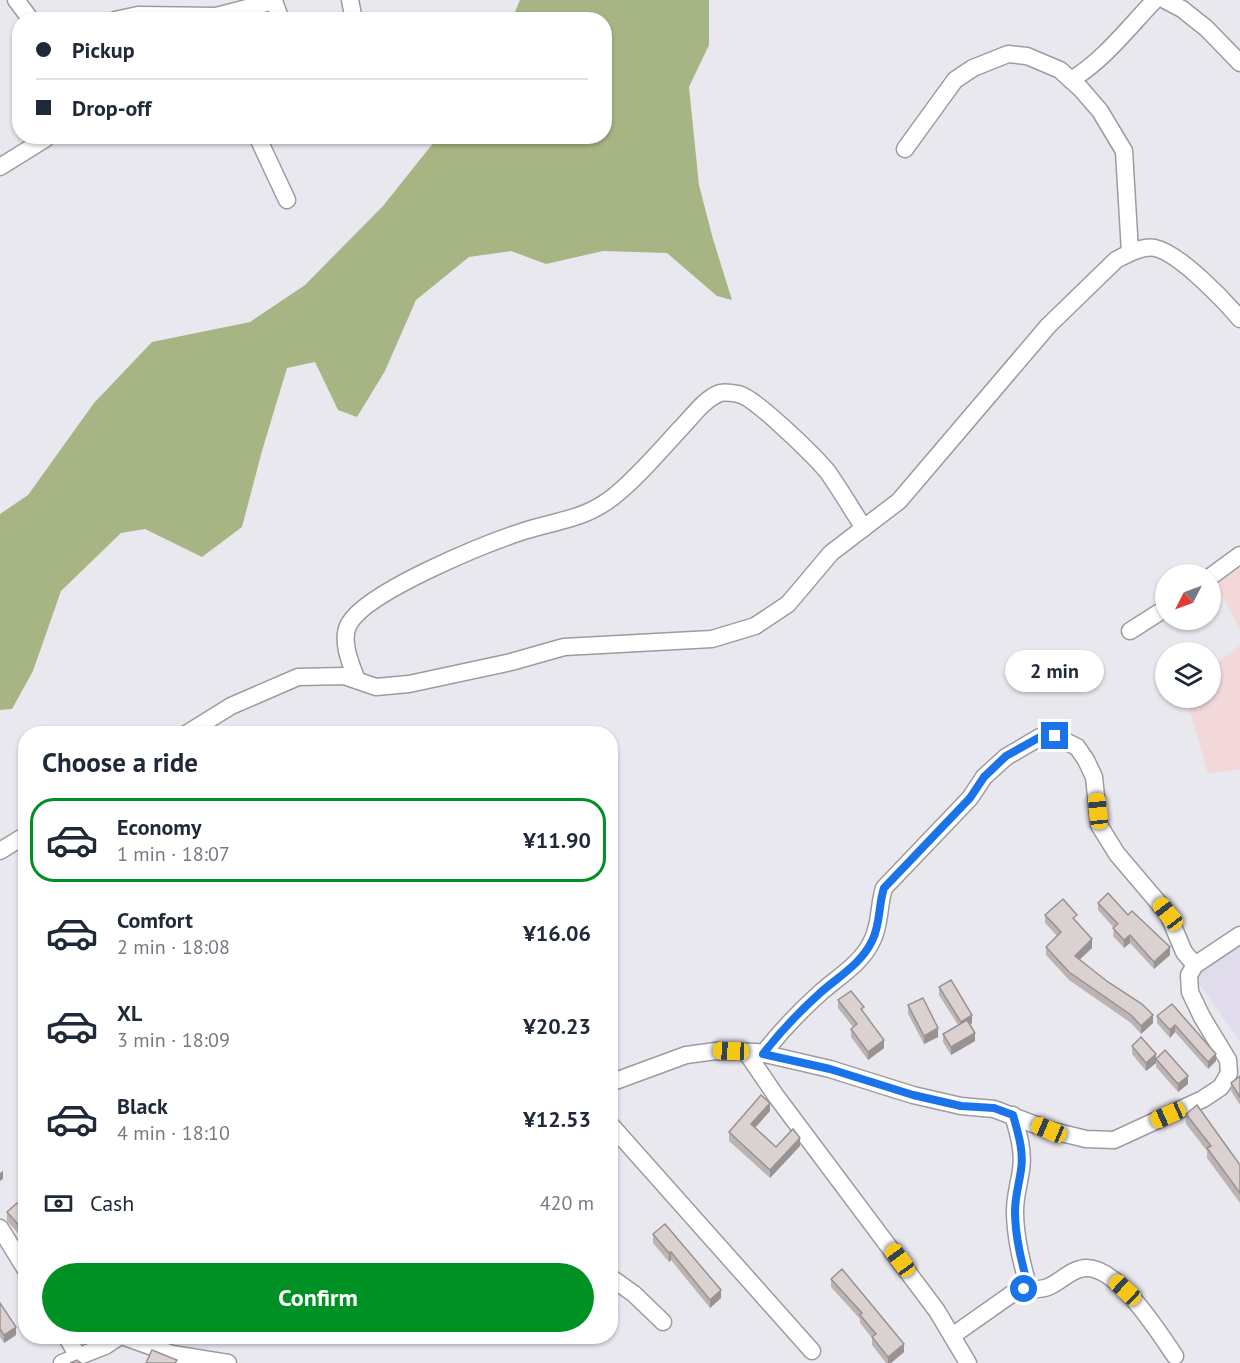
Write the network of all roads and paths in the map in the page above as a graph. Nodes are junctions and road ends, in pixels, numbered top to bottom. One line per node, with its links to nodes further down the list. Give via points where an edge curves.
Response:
1 (1155, 0): 6 (street, via 1101,58)
2 (1165, 0): 5 (street, via 1206,28)
3 (233, 12): 4 (street, via 274,2)
4 (278, 12)
5 (1240, 63)
6 (1071, 80): 9 (street, via 1060,70 1028,57 1008,54 973,68 955,80); 12 (street, via 1100,111 1124,151)
7 (37, 144): 10 (street)
8 (261, 144): 11 (street)
9 (905, 149)
10 (0, 167)
11 (286, 200)
12 (1130, 252): 13 (street, via 1155,247 1173,257 1217,292); 14 (street, via 1116,260 1048,326 899,501)
13 (1240, 319)
14 (864, 528): 19 (street, via 831,553 788,604 755,626 712,639 564,647 409,684 376,687); 19 (street, via 826,471 797,441 742,394 722,393 705,402 613,497 583,516 485,545 385,592 363,608 348,624 346,640)
15 (1240, 555): 16 (street)
16 (1221, 569)
17 (1155, 615): 18 (street)
18 (1130, 631)
19 (357, 680): 20 (street, via 344,676 298,677 231,705)
20 (198, 726)
21 (18, 840): 22 (street)
22 (0, 851)
23 (1240, 935): 24 (street)
24 (1195, 965): 26 (street, via 1184,952 1168,914 1123,862 1103,831 1094,777 1086,760 1077,747 1055,736 1040,737 1006,756 984,777 970,798 884,888 879,902 880,920 861,959 785,1026); 27 (street, via 1189,975 1190,992)
25 (746, 1052): 26 (street); 28 (street, via 686,1055); 36 (street)
26 (763, 1054): 29 (street, via 830,1069 913,1095 961,1106 994,1108)
27 (1234, 1068): 29 (street, via 1221,1087 1203,1099 1114,1140 1077,1137)
28 (618, 1080)
29 (1013, 1115): 34 (street, via 1021,1146 1017,1234)
30 (618, 1133): 40 (street)
31 (0, 1228): 32 (street)
32 (18, 1257)
33 (618, 1283): 35 (street)
34 (1029, 1289): 36 (street, via 1016,1291); 42 (street, via 1052,1286 1082,1268 1097,1269 1125,1290)
35 (663, 1322)
36 (952, 1336): 45 (street)
37 (71, 1344): 41 (street)
38 (108, 1344): 41 (street)
39 (144, 1344): 44 (street, via 172,1354)
40 (812, 1351)
41 (78, 1356): 43 (street)
42 (1175, 1356)
43 (62, 1363)
44 (228, 1363)
45 (968, 1363)

